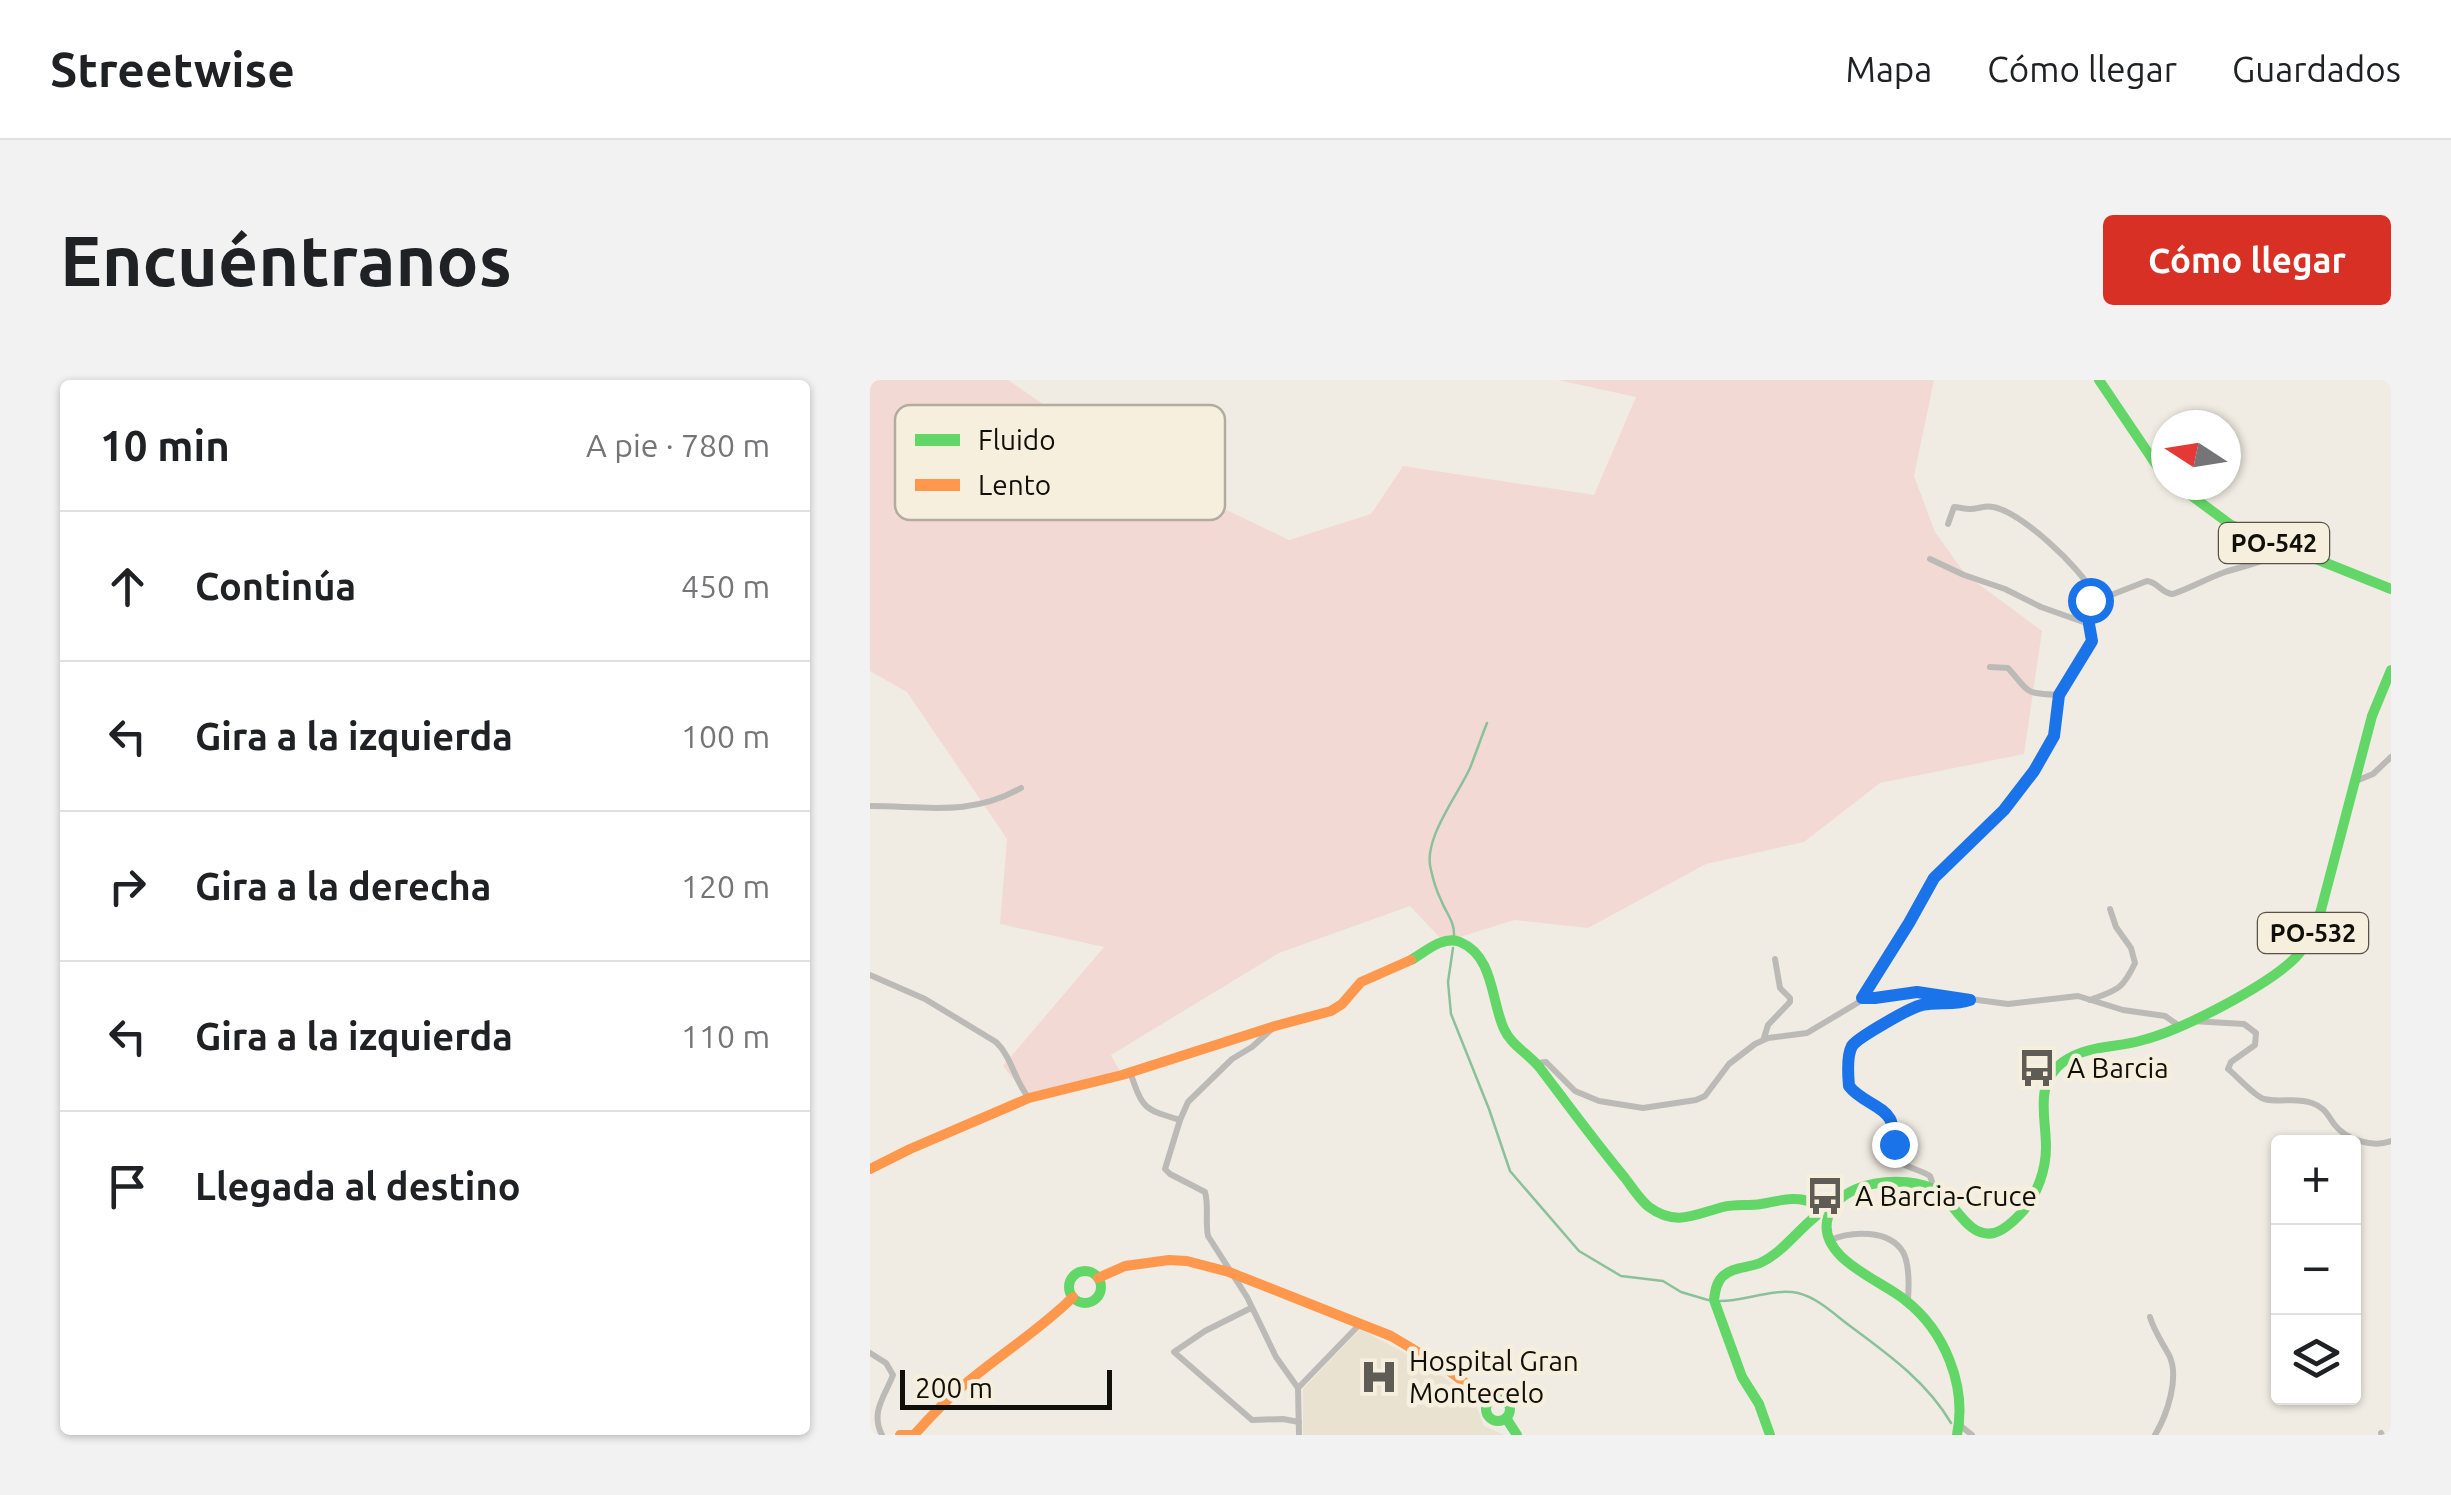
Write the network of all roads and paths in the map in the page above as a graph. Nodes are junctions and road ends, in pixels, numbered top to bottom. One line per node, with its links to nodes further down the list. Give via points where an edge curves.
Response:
1 (2099, 380): 2 (street)
2 (2151, 457)
3 (2195, 500): 5 (street, PO-542, via 2231,525)
4 (1948, 524): 8 (street, via 1954,506 2007,512 2050,543)
5 (2283, 546): 7 (street, PO-542); 8 (street, via 2262,561 2173,594 2153,582 2111,595)
6 (1930, 558): 9 (street)
7 (2387, 589)
8 (2093, 593): 9 (street)
9 (2089, 624): 12 (street, via 2088,650)
10 (1990, 667): 12 (street, via 2008,668 2028,692)
11 (2391, 670): 14 (street, PO-532)
12 (2059, 695): 20 (street, via 2054,736 2034,771 1934,878)
13 (2391, 757): 14 (street)
14 (2355, 782): 23 (street, PO-532, via 2318,922 2299,954)
15 (1022, 788): 16 (street, via 962,808)
16 (870, 806)
17 (2110, 909): 22 (street, via 2134,963 2120,987)
18 (1775, 959): 25 (street, via 1790,1002 1768,1025)
19 (870, 975): 28 (street, via 996,1042)
20 (1862, 998): 21 (street, via 1917,992); 25 (street, via 1807,1034)
21 (1970, 1000): 22 (street); 32 (street, via 1912,1008 1860,1038 1850,1052 1849,1086 1890,1118 1897,1160 1930,1176)
22 (2090, 1000): 23 (street)
23 (2184, 1023): 30 (street, via 2253,1029 2255,1046 2228,1069 2262,1098 2304,1100 2358,1140); 32 (street, PO-532, via 2144,1041 2074,1054 2056,1068 2042,1096 2046,1158 2039,1183 2023,1212 2001,1230 1978,1231)
24 (1275, 1026): 26 (street, via 1331,1010 1362,982 1432,946 1460,942 1489,976 1504,1030); 27 (street); 29 (street, via 1188,1102)
25 (1764, 1040): 26 (street, via 1728,1064 1706,1096 1643,1108 1585,1096 1546,1062)
26 (1537, 1064): 51 (street, via 1658,1212 1690,1218 1788,1198 1813,1203 1816,1216 1782,1249 1725,1273 1714,1294)
27 (1130, 1072): 28 (street); 29 (street, via 1146,1108)
28 (1029, 1098): 31 (street)
29 (1180, 1120): 34 (street, via 1165,1169 1205,1192 1208,1236)
30 (2391, 1141)
31 (870, 1169)
32 (1934, 1190): 33 (street, via 1901,1182 1849,1191 1827,1218)
33 (1829, 1240): 37 (street, via 1840,1257); 37 (street, via 1873,1234 1895,1244 1907,1267)
34 (1229, 1272): 35 (street, via 1169,1260); 38 (street); 40 (street)
35 (1098, 1278): 36 (street, via 1092,1301); 36 (street, via 1076,1274)
36 (1072, 1296): 48 (street, via 914,1435)
37 (1908, 1302): 46 (street, via 1956,1376 1963,1408)
38 (1251, 1308): 42 (street); 45 (street, via 1174,1352 1252,1420)
39 (2150, 1318): 53 (street, via 2174,1373)
40 (1360, 1324): 42 (street); 43 (street, via 1391,1336)
41 (870, 1353): 47 (street, via 893,1375 875,1413)
42 (1298, 1388): 45 (street)
43 (1488, 1400): 44 (street, via 1487,1416); 44 (street, via 1506,1400)
44 (1506, 1418): 50 (street)
45 (1299, 1422): 49 (street)
46 (1959, 1430): 52 (street)
47 (882, 1435)
48 (900, 1435)
49 (1299, 1435)
50 (1517, 1435)
51 (1770, 1435)
52 (1972, 1435)
53 (2154, 1435)

